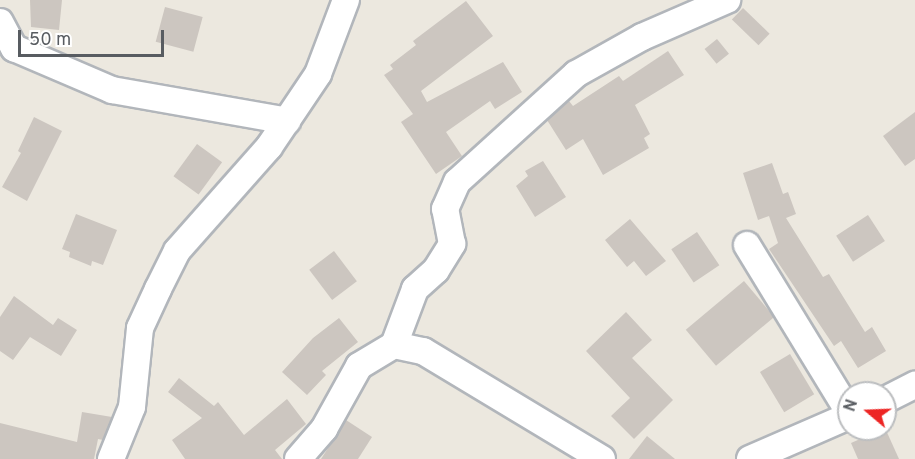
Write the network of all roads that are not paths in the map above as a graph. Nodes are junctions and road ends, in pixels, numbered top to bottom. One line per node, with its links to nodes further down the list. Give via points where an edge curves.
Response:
1 (346, 0): 4 (street, via 318,74)
2 (727, 0): 6 (street, via 642,37 576,74 457,182 445,210 452,244 436,270 415,289)
3 (0, 22): 4 (street, via 15,48 112,90)
4 (287, 121): 11 (street, via 172,261 140,328 132,407)
5 (747, 245): 8 (street)
6 (394, 345): 12 (street, via 359,366 324,429); 13 (street, via 423,351)
7 (915, 385): 9 (street)
8 (837, 394)
9 (897, 394)
10 (837, 419): 14 (street)
11 (111, 459)
12 (298, 459)
13 (602, 459)
14 (750, 459)

